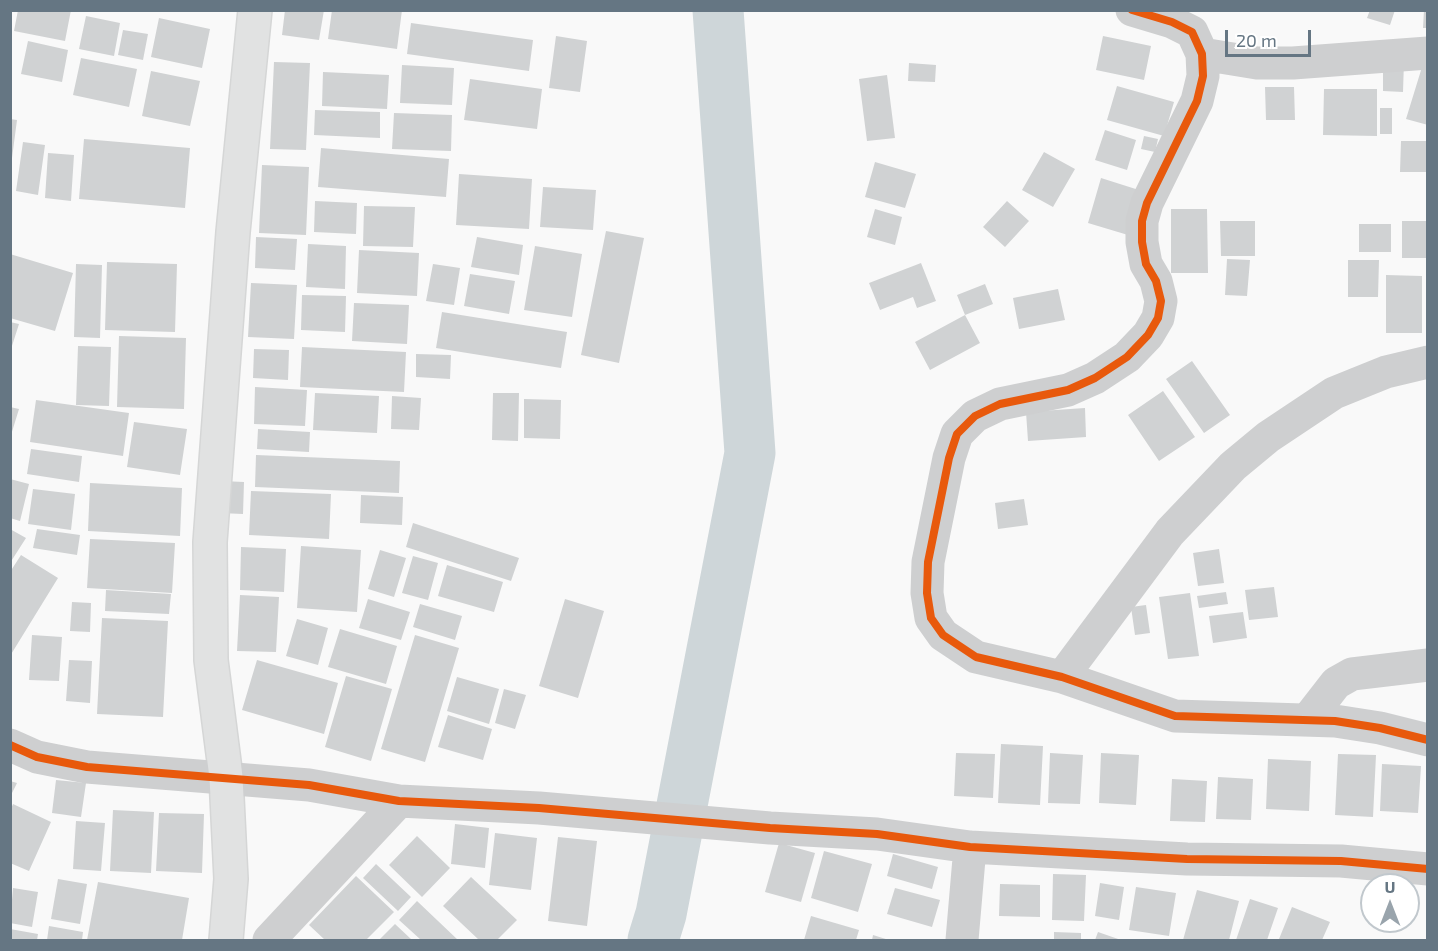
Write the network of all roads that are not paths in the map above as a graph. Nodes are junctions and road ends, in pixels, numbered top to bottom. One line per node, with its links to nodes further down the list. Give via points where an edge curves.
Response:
1 (255, 10): 11 (highway, via 233,232 210,542 211,660)
2 (1132, 10): 4 (street, via 1172,21 1192,32)
3 (1428, 53): 4 (street, via 1293,63 1257,63)
4 (1202, 54): 7 (street, via 1203,76 1197,101 1142,221 1146,264 1161,301 1158,318 1148,335 1126,357 1095,378 1068,390 1000,404 975,416 957,434 949,458 928,562 931,618 942,635 976,657)
5 (1428, 362): 7 (street, via 1386,372 1334,393 1268,437 1233,466 1170,532)
6 (1428, 665): 8 (street, via 1352,674 1336,683)
7 (1062, 677): 8 (street, via 1175,716)
8 (1308, 719): 9 (street, via 1380,728)
9 (1428, 740)
10 (10, 745): 11 (street, via 37,757 87,767)
11 (226, 777): 12 (street, via 309,785); 15 (highway, via 231,879)
12 (399, 801): 13 (street, via 877,834); 16 (street)
13 (970, 847): 14 (street, via 1187,859 1341,861); 17 (street)
14 (1428, 869)
15 (226, 940)
16 (269, 940)
17 (962, 940)

